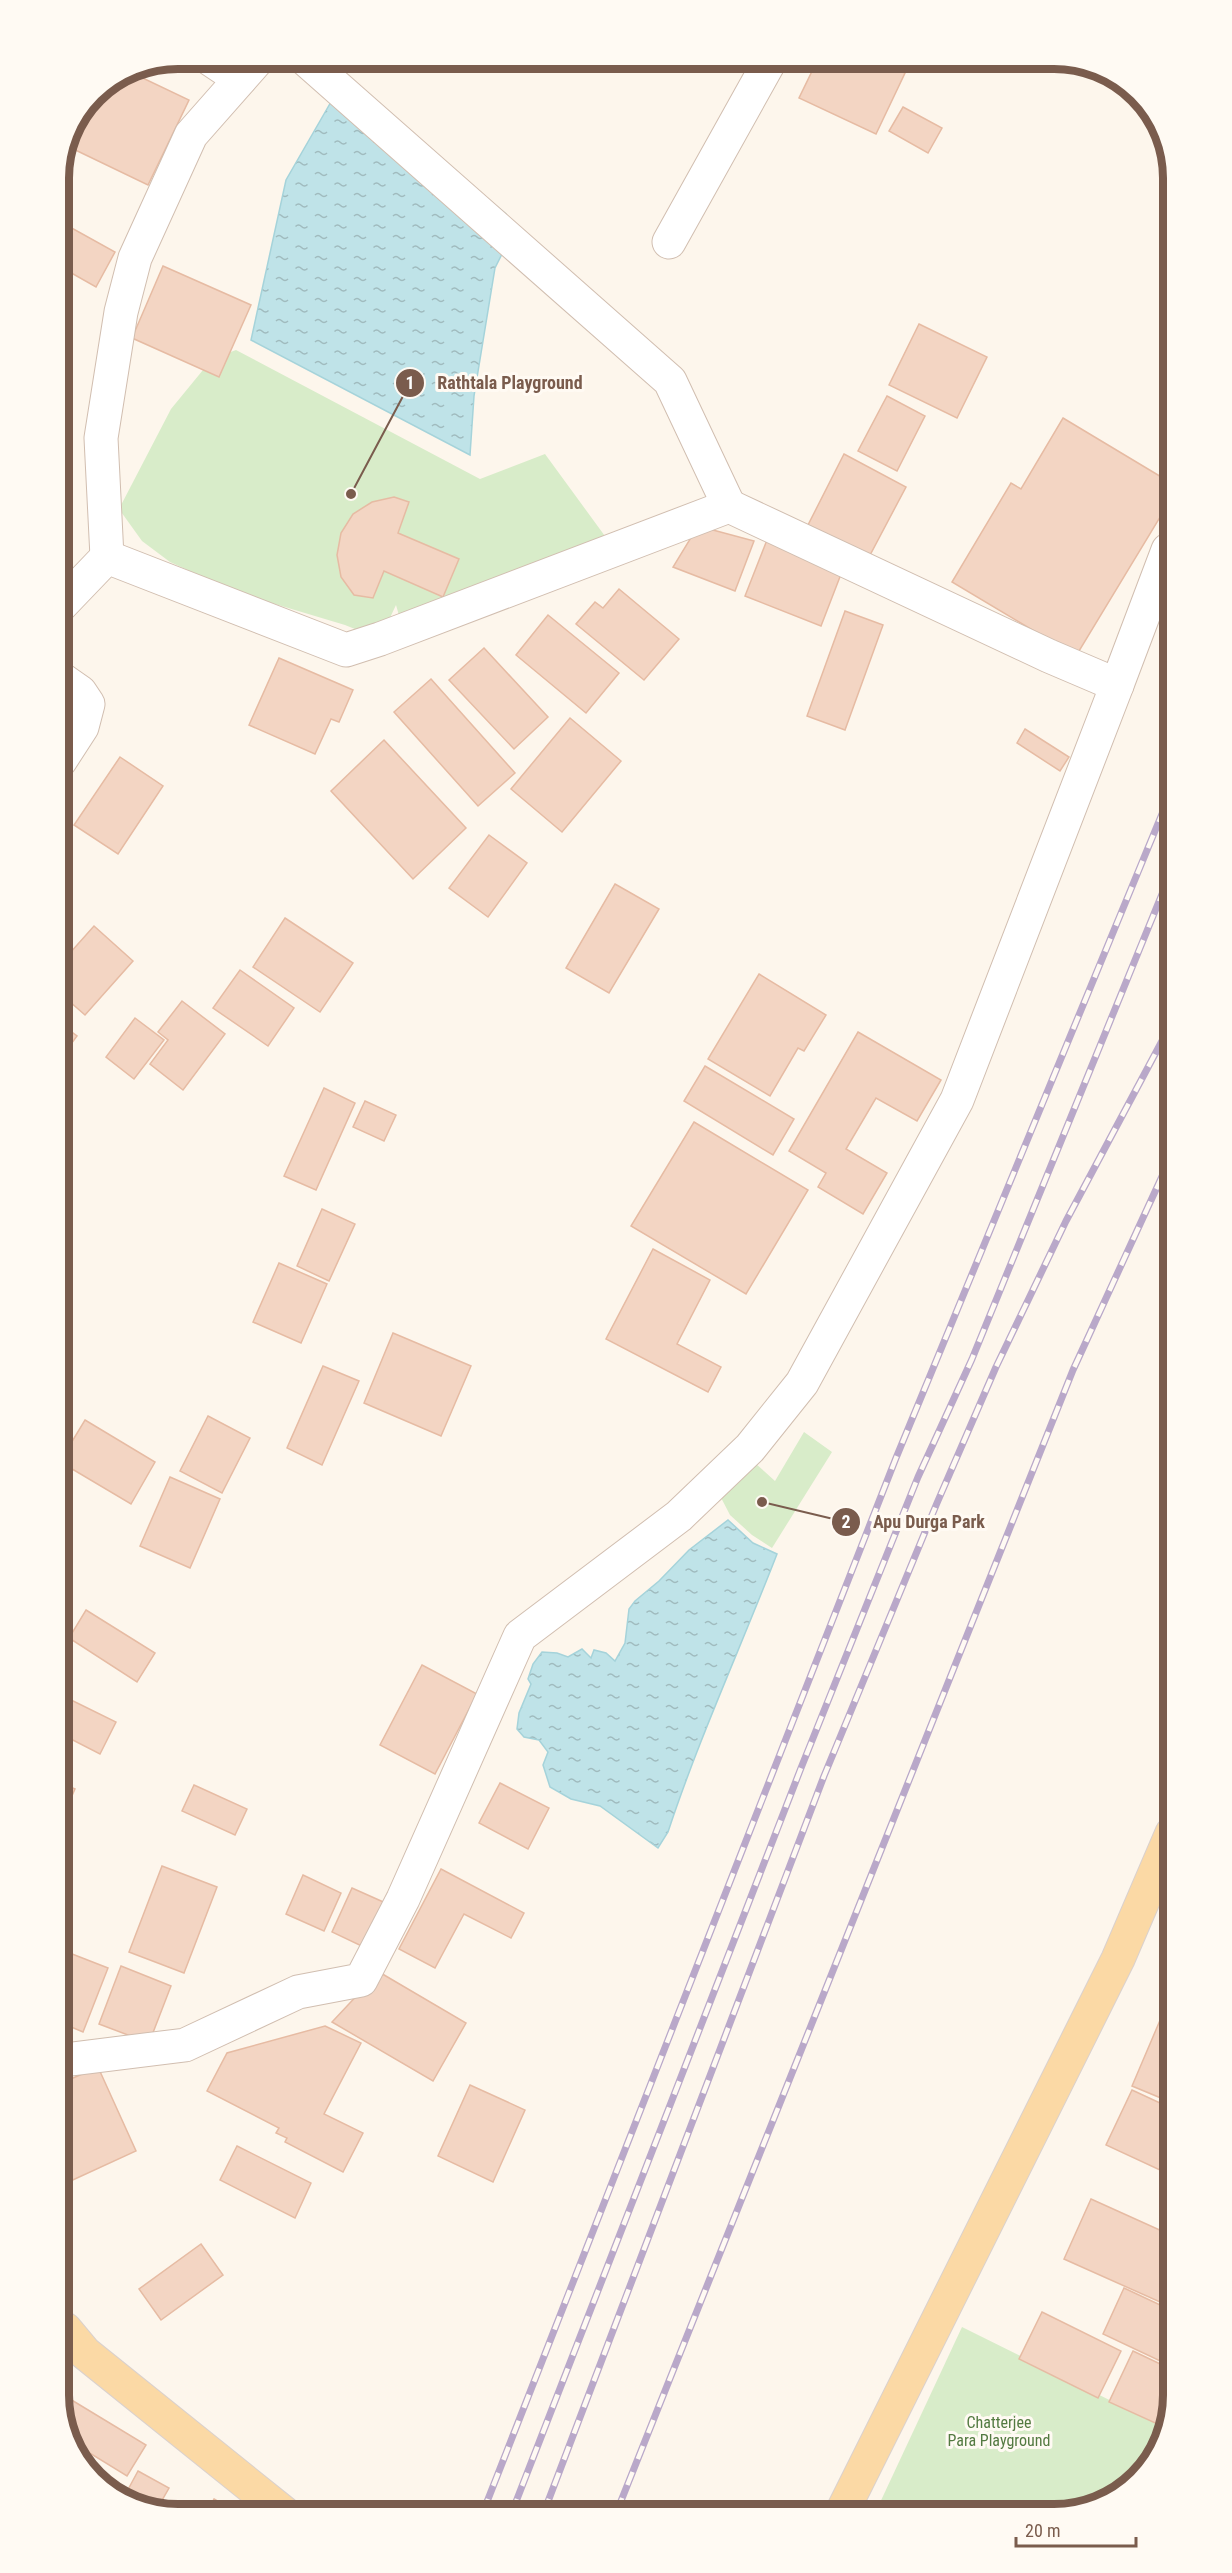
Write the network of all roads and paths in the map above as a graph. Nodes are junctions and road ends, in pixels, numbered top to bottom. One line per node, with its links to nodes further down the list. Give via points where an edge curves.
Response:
1 (249, 69): 6 (street, via 191,135 132,269 121,312 101,438)
2 (317, 69): 5 (street, via 670,381)
3 (765, 69): 4 (street)
4 (669, 242)
5 (729, 506): 6 (street, via 346,650); 10 (street)
6 (107, 557): 8 (street)
7 (1163, 564): 10 (street)
8 (69, 597)
9 (69, 684): 11 (street, via 88,704 82,727)
10 (1118, 685): 13 (street, via 957,1100 802,1383 750,1448 679,1516 520,1636 403,1899 361,1980 298,1992 185,2045)
11 (69, 747)
12 (1163, 1854): 16 (main road, via 1118,1959)
13 (69, 2059)
14 (69, 2334): 15 (main road, via 85,2353)
15 (273, 2504)
16 (846, 2504)

